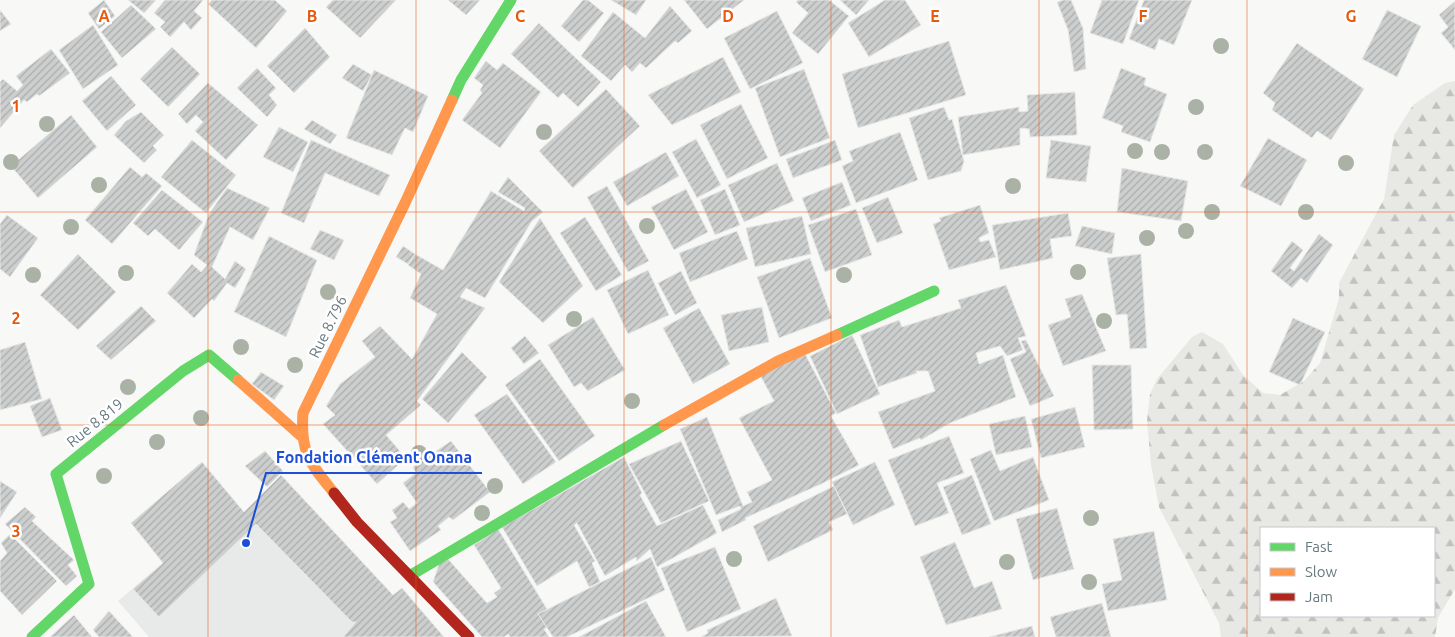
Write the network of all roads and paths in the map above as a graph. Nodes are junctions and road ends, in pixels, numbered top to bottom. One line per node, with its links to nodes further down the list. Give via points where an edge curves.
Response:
1 (511, 0): 3 (street, Rue 8.796, via 461,80 303,413)
2 (934, 291): 4 (street, via 778,361)
3 (301, 436): 4 (street, Rue 8.796, via 309,460 357,522); 5 (street, Rue 8.819, via 209,355 183,371 56,474 89,584)
4 (412, 575): 6 (street, Rue 8.796)
5 (32, 637)
6 (469, 637)

